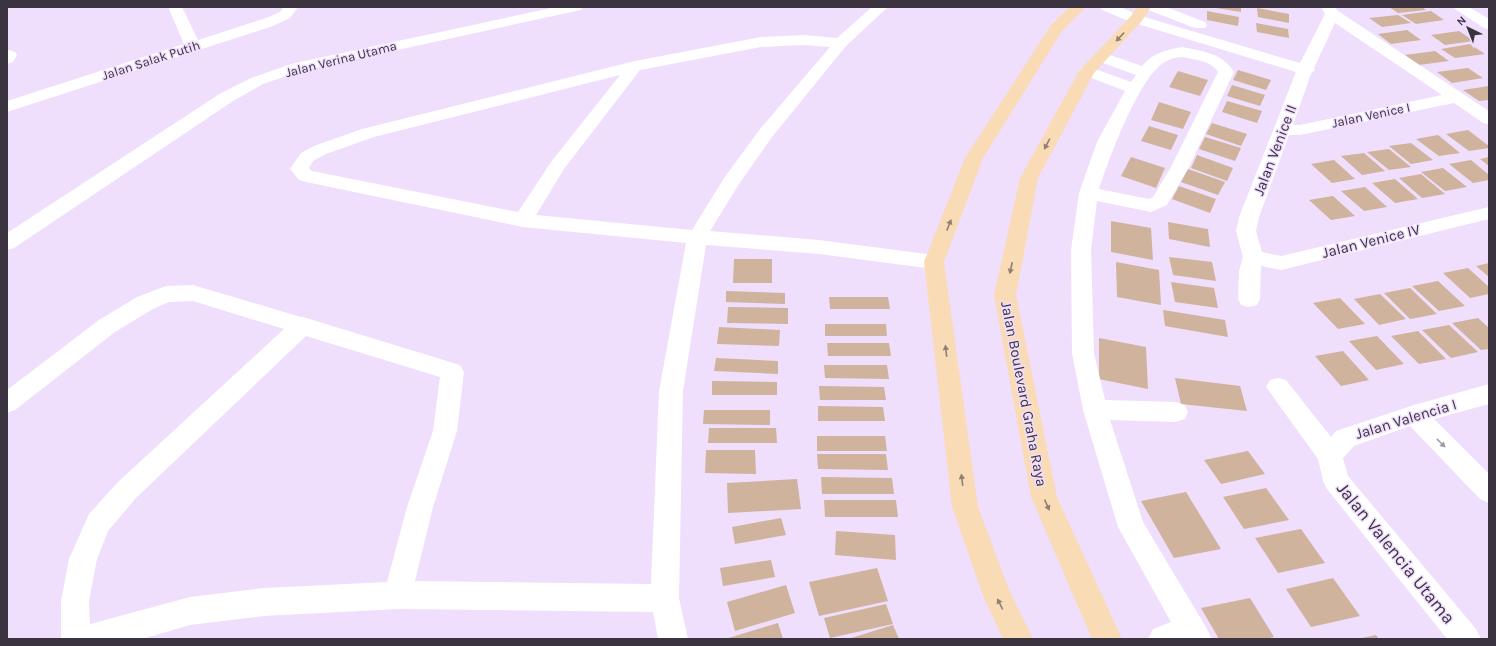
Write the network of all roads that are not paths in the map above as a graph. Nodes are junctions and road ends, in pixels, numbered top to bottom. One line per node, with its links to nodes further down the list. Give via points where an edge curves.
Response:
1 (175, 7): 12 (street)
2 (291, 7): 12 (street, Jalan Salak Putih, via 278,19)
3 (576, 7): 25 (street, Jalan Verina Utama, via 496,17 297,67 257,81 227,96)
4 (881, 7): 11 (street)
5 (1080, 7): 27 (main road, one-way to 5, via 974,158 1056,28)
6 (1107, 7): 8 (street)
7 (1459, 7): 10 (street)
8 (1144, 11): 13 (main road, Jalan Boulevard Graha Raya, one-way to 13); 14 (street); 14 (street, via 1217,32)
9 (1330, 11): 14 (street, Jalan Venice II); 17 (street)
10 (1489, 25)
11 (841, 43): 15 (street, via 804,40 761,42); 24 (street, via 766,132)
12 (193, 46): 18 (street, Jalan Salak Putih)
13 (1094, 64): 16 (street); 45 (main road, Jalan Boulevard Graha Raya, one-way to 45, via 1029,178 1005,295 1044,497)
14 (1308, 65): 20 (street, Jalan Venice II)
15 (635, 66): 23 (street, via 557,166); 23 (street, via 368,133 320,150 307,157 299,169 306,176)
16 (1139, 81): 21 (street, via 1106,142); 21 (street, via 1155,61 1167,54 1182,52 1200,55 1216,62 1222,65 1226,72 1180,167 1156,205 1140,205)
17 (1458, 97): 19 (street); 20 (street, Jalan Venice I, via 1300,130)
18 (7, 107)
19 (1489, 119)
20 (1283, 130): 26 (street, Jalan Venice II, via 1249,217 1246,231)
21 (1088, 193): 33 (street, via 1080,250 1083,353)
22 (1489, 213): 26 (street, Jalan Venice IV, via 1281,263)
23 (523, 220): 24 (street)
24 (697, 237): 27 (street, via 819,247); 39 (street, via 671,391)
25 (7, 243)
26 (1253, 257): 28 (street, Jalan Venice II, via 1249,271)
27 (934, 262): 44 (main road, one-way to 27, via 998,598 965,507)
28 (1249, 299)
29 (303, 326): 32 (street, via 193,293 166,294 145,303 107,326); 38 (street, via 452,372 445,431 420,508); 41 (street, via 127,490 98,523 83,559 74,601)
30 (1278, 387): 36 (street, Jalan Valencia Utama)
31 (1489, 394): 35 (street, Jalan Valencia I)
32 (7, 403)
33 (1095, 410): 34 (street); 40 (street, via 1131,527)
34 (1176, 412)
35 (1414, 415): 36 (street, Jalan Valencia I, via 1345,438); 37 (street, one-way to 37)
36 (1330, 455): 47 (street, Jalan Valencia Utama, via 1336,481)
37 (1489, 491)
38 (398, 595): 39 (street); 42 (street, via 264,602 190,611)
39 (666, 598): 43 (street)
40 (1195, 635): 46 (street)
41 (76, 639)
42 (90, 639)
43 (673, 639)
44 (1018, 639)
45 (1107, 639)
46 (1162, 639)
47 (1466, 639)

